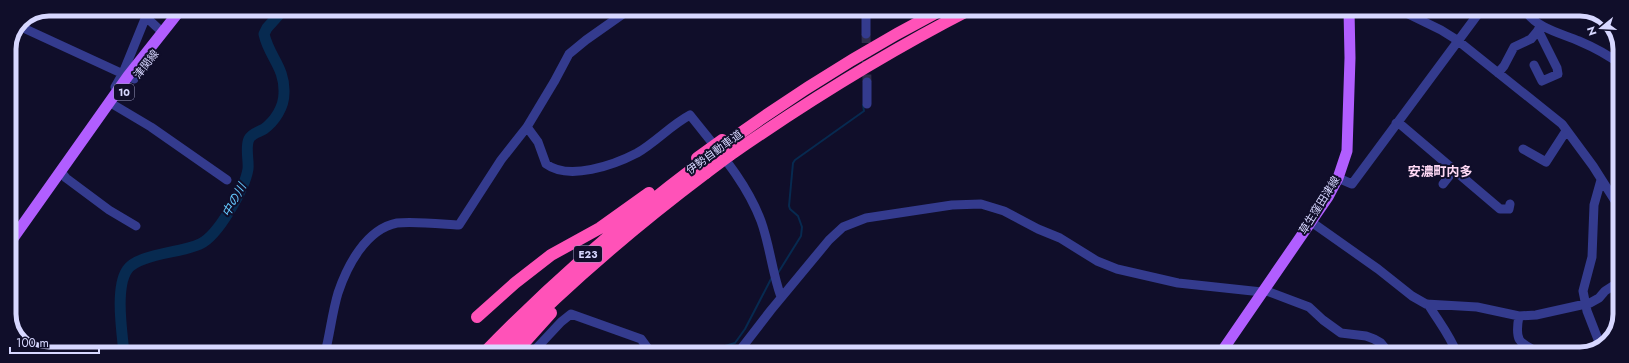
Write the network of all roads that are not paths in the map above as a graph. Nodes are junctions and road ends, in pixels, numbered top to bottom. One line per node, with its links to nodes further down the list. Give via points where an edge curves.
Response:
1 (146, 16): 21 (street)
2 (149, 16): 15 (street)
3 (175, 16): 15 (main road, 津関線 / 10)
4 (183, 16): 21 (main road, 津関線 / 10)
5 (620, 16): 26 (street, via 569,54)
6 (866, 16): 16 (street)
7 (932, 16): 28 (highway, 伊勢自動車道, via 868,50 766,114)
8 (959, 16): 28 (highway, 伊勢自動車道, via 862,68 783,118)
9 (1348, 16): 33 (main road, 草生窪田津線, via 1350,81 1347,151)
10 (1412, 16): 17 (street)
11 (1476, 16): 17 (street)
12 (1529, 16): 14 (street)
13 (24, 28): 21 (street)
14 (1540, 28): 18 (street, via 1596,49); 19 (street, via 1558,74 1542,81); 20 (street, via 1531,39 1514,47)
15 (162, 32): 21 (main road, 津関線 / 10)
16 (866, 34)
17 (1457, 40): 20 (street); 25 (street)
18 (1613, 59)
19 (1534, 65)
20 (1498, 73): 27 (street, via 1562,124)
21 (128, 76): 24 (main road, 津関線 / 10); 32 (main road, 津関線 / 10)
22 (867, 82): 23 (street)
23 (867, 104)
24 (114, 105): 32 (main road, 津関線 / 10); 34 (street, via 151,127)
25 (1396, 123): 31 (street); 33 (street, via 1352,184)
26 (527, 127): 45 (street, via 538,142 546,164 558,171 572,171 603,167 636,153 690,115 750,197 763,227); 51 (street, via 501,160 459,225 396,224 380,230 361,248 338,293)
27 (1566, 131): 29 (street, via 1546,162); 35 (street)
28 (725, 147): 30 (highway, 伊勢自動車道, bridge); 30 (highway, bridge)
29 (1523, 148)
30 (701, 165): 42 (highway, 伊勢自動車道 / E23, via 667,203); 49 (highway, via 668,180 600,228 551,255); 52 (highway, 伊勢自動車道 / E23, via 650,202 592,250)
31 (1454, 170): 36 (street); 38 (street, via 1500,209 1509,209)
32 (60, 173): 40 (street, via 109,210); 41 (main road, 津関線 / 10)
33 (1338, 178): 39 (main road, 草生窪田津線)
34 (227, 180)
35 (1601, 180): 37 (street); 47 (street, via 1594,205 1592,258 1583,291)
36 (1443, 184)
37 (1613, 198)
38 (1510, 204)
39 (1310, 221): 44 (main road, 草生窪田津線); 46 (street, via 1378,268 1412,296)
40 (136, 226)
41 (16, 234)
42 (616, 246): 53 (highway, 伊勢自動車道 / E23, via 552,302); 54 (highway)
43 (1613, 286): 47 (street, via 1600,298)
44 (1263, 291): 45 (street, via 1178,283 1117,269 1097,261 1060,238 1004,211 970,203 866,218 848,224 829,240); 58 (main road, 草生窪田津線); 59 (street, via 1309,307 1342,333 1366,336)
45 (781, 297): 57 (street)
46 (1428, 304): 48 (street, via 1477,307); 60 (street)
47 (1585, 304): 48 (street, via 1536,315); 50 (street)
48 (1519, 316): 61 (street, via 1516,329 1519,340)
49 (477, 317)
50 (1599, 341)
51 (326, 347)
52 (490, 347)
53 (506, 347)
54 (520, 347)
55 (538, 347): 56 (street, via 571,314 641,339)
56 (647, 347)
57 (742, 347)
58 (1225, 347)
59 (1384, 347)
60 (1455, 347)
61 (1529, 347)

